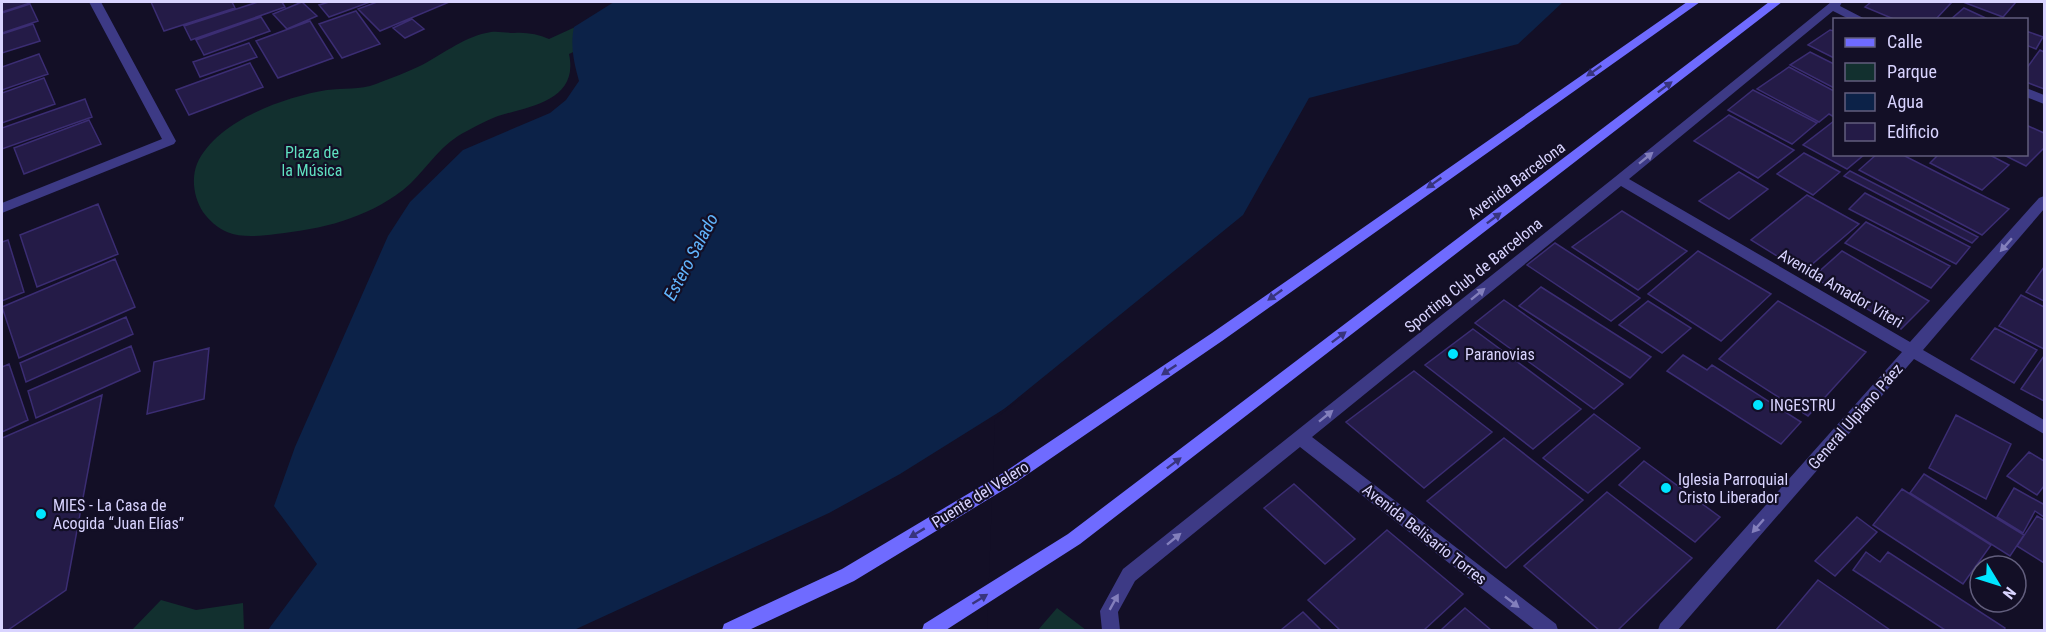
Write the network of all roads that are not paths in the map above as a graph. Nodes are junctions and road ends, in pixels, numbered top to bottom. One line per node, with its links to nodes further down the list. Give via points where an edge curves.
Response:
1 (95, 2): 10 (street, via 169,141)
2 (1694, 2): 14 (main road, Puente del Velero, one-way to 14, via 1009,478 848,574)
3 (1776, 2): 15 (main road, Avenida Barcelona, one-way to 3, via 1074,539)
4 (1834, 4): 5 (street); 8 (street, Sporting Club de Barcelona, one-way to 4)
5 (1858, 18)
6 (2028, 93): 7 (street)
7 (2044, 100)
8 (1620, 180): 11 (street, Avenida Amador Viteri); 13 (street, Sporting Club de Barcelona, one-way to 8)
9 (2044, 201): 11 (street, General Ulpiano Páez, one-way to 11)
10 (2, 208)
11 (1913, 351): 12 (street, Avenida Amador Viteri); 18 (street, General Ulpiano Páez, one-way to 18)
12 (2044, 428)
13 (1300, 437): 16 (street, Sporting Club de Barcelona, one-way to 13, via 1109,611 1129,575); 17 (street, Avenida Belisario Torres, one-way to 17)
14 (731, 630)
15 (931, 630)
16 (1111, 630)
17 (1549, 630)
18 (1667, 630)

